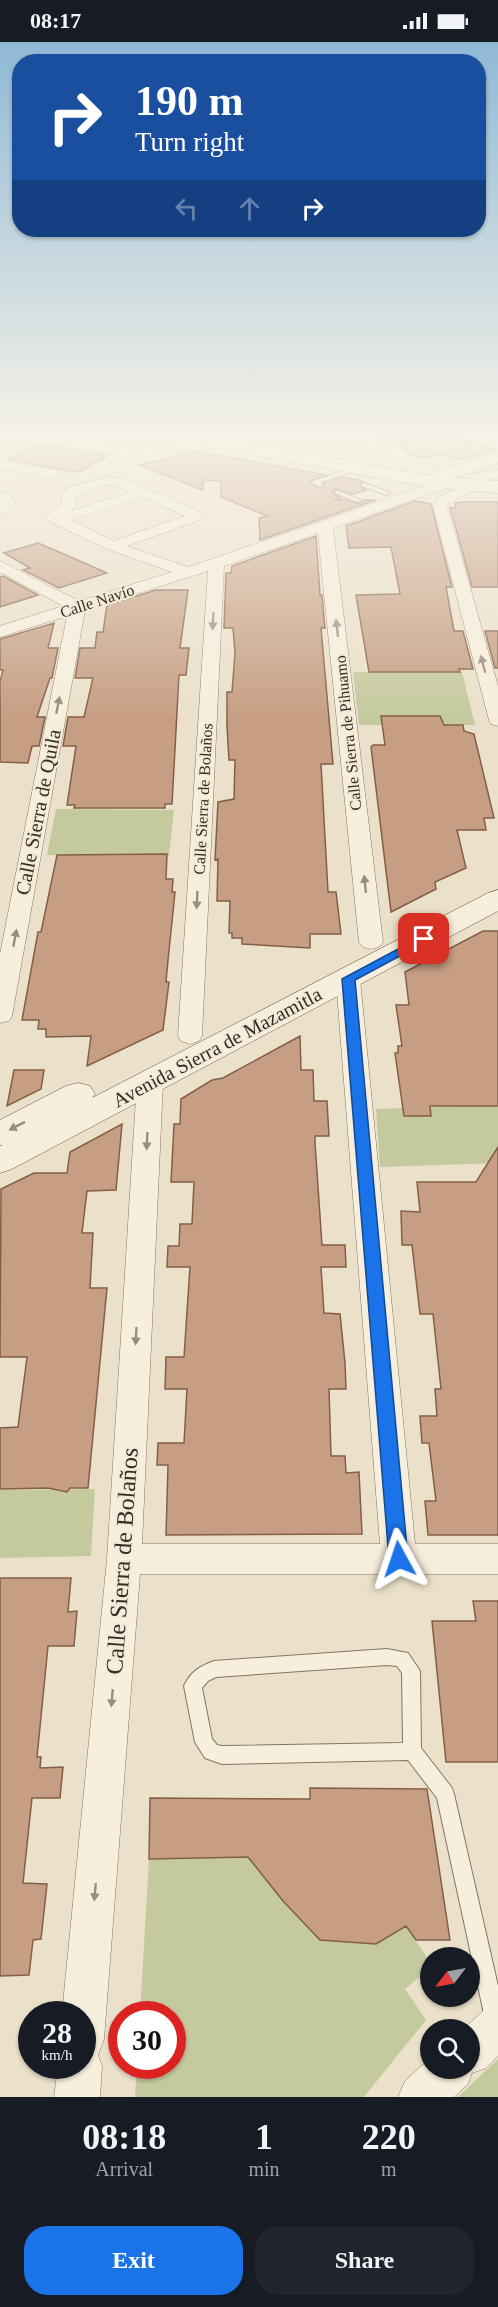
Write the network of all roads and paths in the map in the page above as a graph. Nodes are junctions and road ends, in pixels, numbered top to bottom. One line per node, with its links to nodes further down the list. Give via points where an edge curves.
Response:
1 (78, 528): 7 (street)
2 (162, 528): 7 (street)
3 (290, 528): 9 (street, Calle Navío)
4 (312, 528): 9 (street, Calle Navío)
5 (325, 528): 16 (street, Calle Sierra de Pihuamo, one-way to 5)
6 (446, 528): 13 (street, one-way to 6)
7 (119, 543): 9 (street)
8 (0, 566): 10 (street)
9 (190, 566): 10 (street, Calle Navío); 19 (street, Calle Sierra de Bolaños, one-way to 19)
10 (71, 604): 11 (street, Calle Navío); 12 (street, Calle Navío); 18 (street, Calle Sierra de Quila, one-way to 10)
11 (0, 623)
12 (0, 632)
13 (498, 720)
14 (498, 876): 15 (main road, Avenida Sierra de Mazamitla)
15 (479, 902): 16 (main road, Avenida Sierra de Mazamitla); 17 (main road, Avenida Sierra de Mazamitla)
16 (371, 942): 19 (main road, Avenida Sierra de Mazamitla)
17 (348, 979): 20 (main road, Avenida Sierra de Mazamitla); 25 (street)
18 (0, 1016)
19 (190, 1036): 21 (main road, Avenida Sierra de Mazamitla)
20 (150, 1082): 21 (main road, Avenida Sierra de Mazamitla); 24 (street, Calle Sierra de Bolaños, one-way to 24)
21 (69, 1112): 22 (main road, Avenida Sierra de Mazamitla, one-way to 22); 23 (main road, Avenida Sierra de Mazamitla)
22 (0, 1134)
23 (0, 1161)
24 (124, 1559): 25 (street); 28 (street, Calle Sierra de Bolaños, one-way to 28)
25 (399, 1559): 26 (street)
26 (498, 1559)
27 (411, 1750): 27 (lane, via 411,1671 402,1659 214,1669 201,1675 193,1686 204,1742 217,1754); 29 (lane, via 445,1794)
28 (85, 2001)
29 (488, 2035)
30 (79, 2079): 32 (street)
31 (440, 2079): 33 (street)
32 (77, 2097)
33 (421, 2097)

